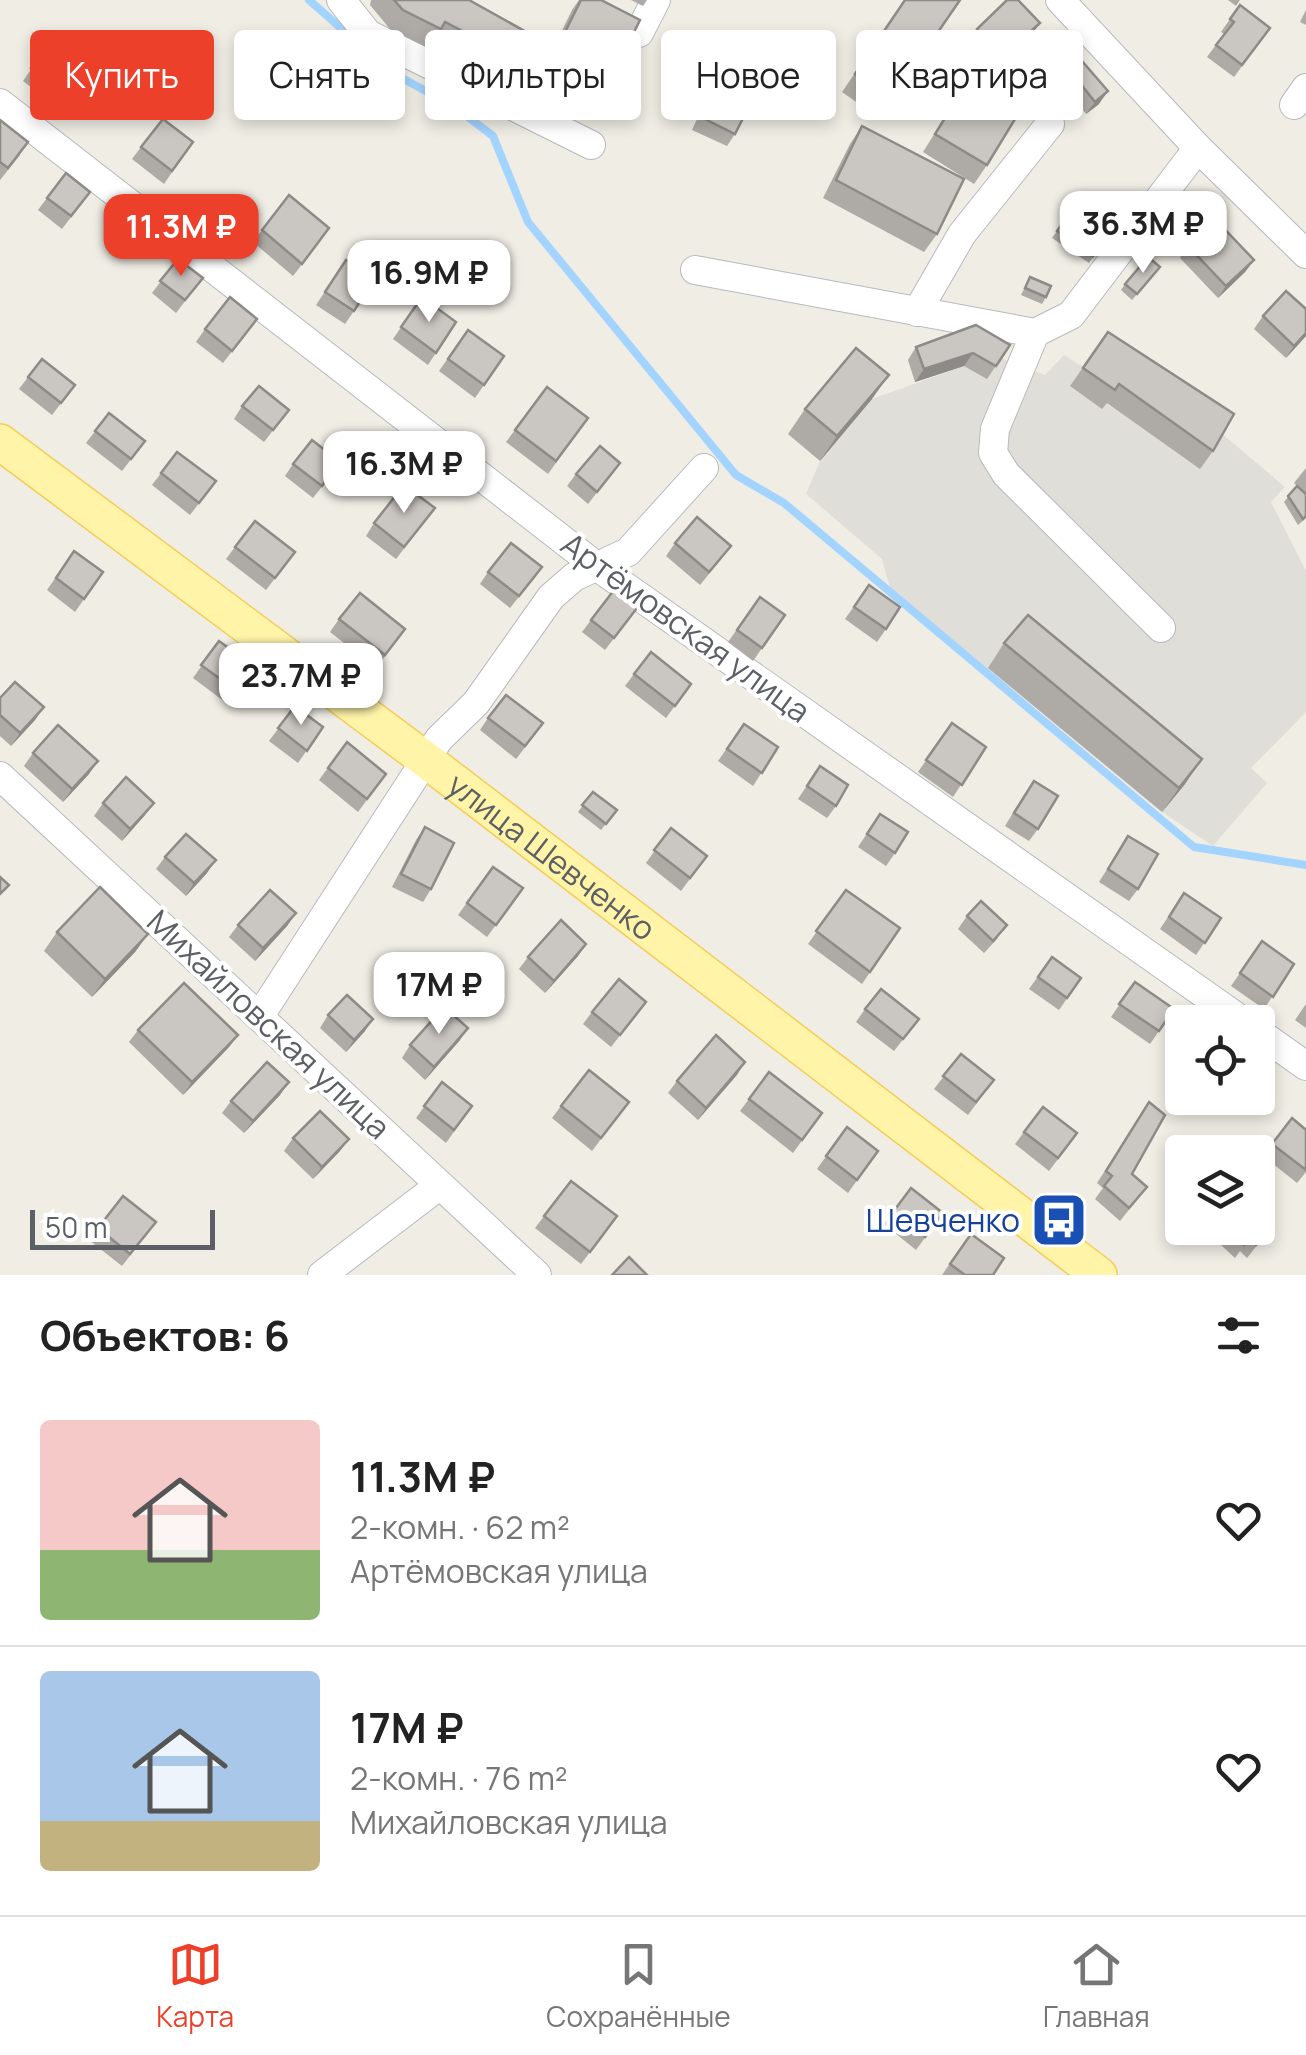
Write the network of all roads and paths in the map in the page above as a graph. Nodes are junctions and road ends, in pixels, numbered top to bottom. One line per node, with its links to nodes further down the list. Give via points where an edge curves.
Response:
1 (341, 0): 7 (street, via 368,34)
2 (656, 0): 4 (street)
3 (1060, 0): 8 (street)
4 (640, 30)
5 (0, 102): 15 (street, Артёмовская улица)
6 (1050, 124): 11 (street, via 962,234)
7 (591, 145)
8 (1198, 148): 9 (street); 12 (street, via 1071,315)
9 (1306, 254)
10 (695, 270): 11 (street)
11 (917, 312): 12 (street)
12 (1035, 333): 16 (street, via 995,429 993,453 1006,474)
13 (0, 442): 17 (main road, улица Шевченко)
14 (704, 468): 15 (street, via 628,552)
15 (600, 568): 17 (street, via 574,577 551,597); 19 (street, Артёмовская улица)
16 (1161, 628)
17 (426, 760): 20 (street); 26 (main road, улица Шевченко)
18 (0, 776): 20 (street, Михайловская улица)
19 (1220, 1005)
20 (260, 1014): 23 (street, Михайловская улица)
21 (1275, 1044): 22 (street)
22 (1306, 1066)
23 (440, 1185): 24 (street); 25 (street, Михайловская улица)
24 (322, 1275)
25 (537, 1275)
26 (1099, 1275)

